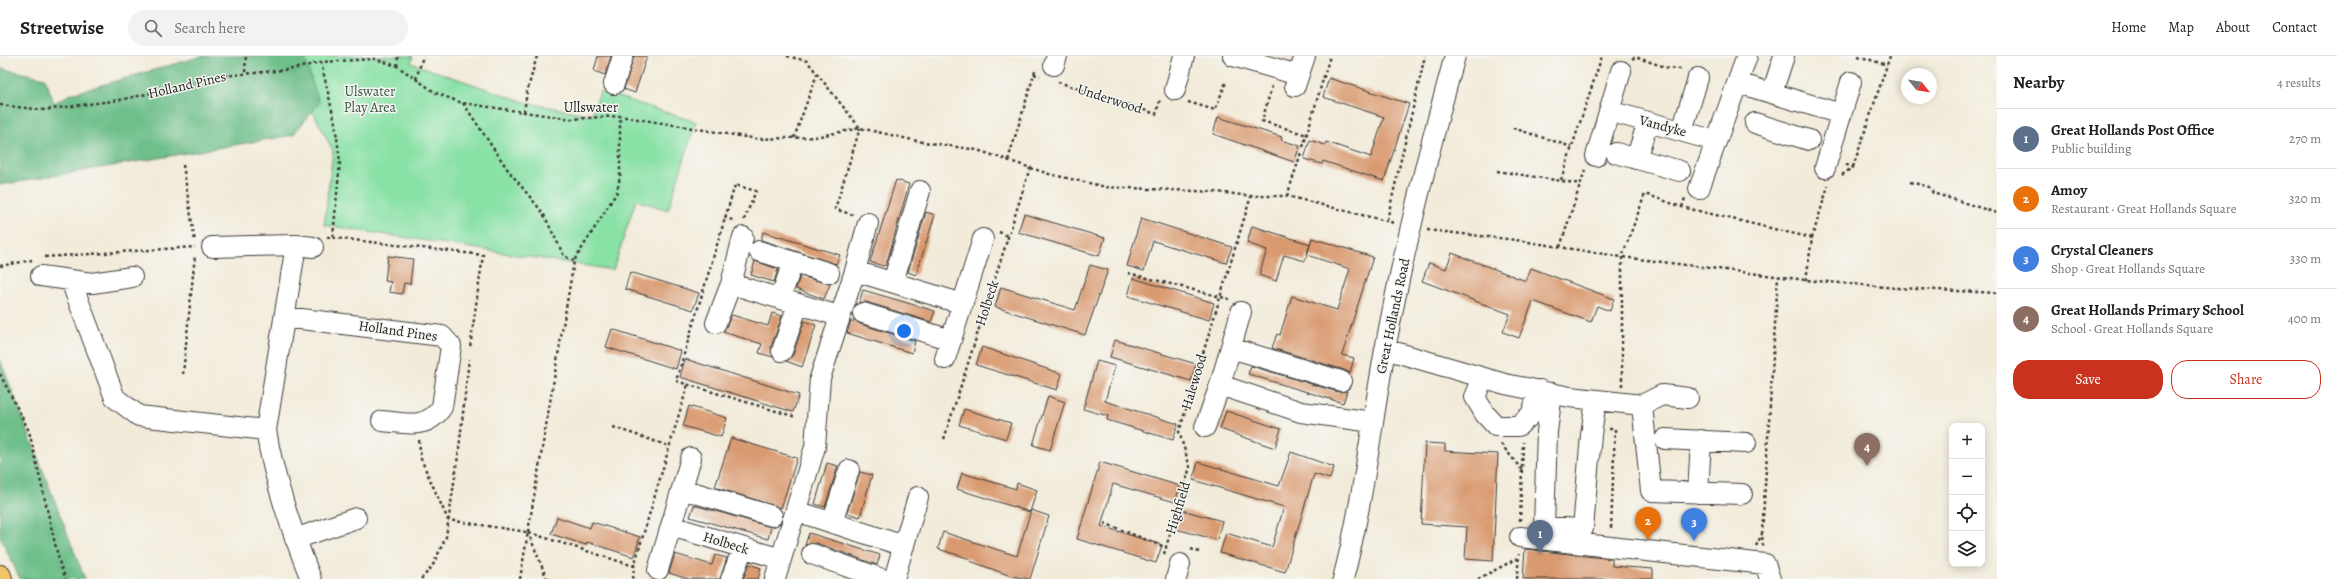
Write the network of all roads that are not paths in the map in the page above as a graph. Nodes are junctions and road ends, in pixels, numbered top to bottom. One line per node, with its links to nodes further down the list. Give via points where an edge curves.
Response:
1 (623, 56): 12 (street)
2 (1184, 56): 14 (street)
3 (1233, 56): 4 (street, via 1278,69 1297,80)
4 (1304, 56)
5 (1455, 56): 51 (street, Great Hollands Road, via 1426,164)
6 (1747, 56): 11 (street)
7 (1784, 56): 13 (street)
8 (1620, 71): 16 (street)
9 (1698, 78): 20 (street)
10 (1851, 82): 17 (street)
11 (1738, 83): 13 (street); 21 (street)
12 (614, 84)
13 (1772, 94): 15 (street)
14 (1175, 95)
15 (1803, 103): 17 (street); 19 (street, via 1801,137)
16 (1609, 111): 18 (street, Vandyke); 23 (street)
17 (1842, 114): 26 (street)
18 (1648, 122): 20 (street, Vandyke); 24 (street)
19 (1754, 123)
20 (1682, 131): 21 (street, Vandyke)
21 (1716, 141): 27 (street)
22 (1616, 153): 24 (street)
23 (1596, 156)
24 (1636, 159): 25 (street)
25 (1680, 171)
26 (1827, 176)
27 (1699, 189)
28 (920, 191): 40 (street)
29 (868, 223): 35 (street)
30 (743, 237): 41 (street)
31 (983, 239): 43 (street, Holbeck)
32 (204, 247): 47 (street, via 310,243)
33 (759, 252): 34 (street)
34 (793, 262): 36 (street); 42 (street)
35 (855, 270): 40 (street, Holbeck); 46 (street)
36 (829, 273)
37 (41, 276): 39 (street)
38 (132, 277): 39 (street, via 92,283)
39 (71, 281): 64 (street, via 116,398 139,416)
40 (893, 282): 43 (street, Holbeck)
41 (731, 284): 42 (street); 48 (street)
42 (789, 301): 46 (street); 52 (street)
43 (963, 304): 49 (street, Holbeck)
44 (1241, 312): 50 (street, Halewood)
45 (863, 313): 49 (street)
46 (839, 316): 74 (street, via 820,378 815,447)
47 (285, 317): 61 (street, Holland Pines, via 442,336 451,346 442,407 432,418 417,425); 64 (street)
48 (716, 323)
49 (951, 340): 53 (street, Holbeck)
50 (1231, 348): 55 (street); 56 (street, Halewood)
51 (1385, 349): 54 (street); 62 (street, Great Hollands Road)
52 (782, 351)
53 (945, 360)
54 (1483, 378): 57 (street); 57 (street, via 1475,397 1496,426 1518,426 1531,414)
55 (1341, 381)
56 (1220, 385): 62 (street, Halewood, via 1301,412); 63 (street, Halewood)
57 (1546, 392): 59 (street); 59 (street, via 1544,527 1583,529)
58 (1688, 398): 60 (street, via 1662,395)
59 (1596, 400): 60 (street)
60 (1642, 405): 71 (street, via 1651,491)
61 (382, 421)
62 (1372, 422): 92 (street, Great Hollands Road)
63 (1205, 427)
64 (266, 430): 80 (street)
65 (1665, 439): 66 (street)
66 (1701, 440): 67 (street); 71 (street)
67 (1746, 443)
68 (691, 458): 70 (street)
69 (849, 470): 77 (street)
70 (682, 489): 75 (street); 78 (street)
71 (1698, 492): 72 (street)
72 (1742, 494)
73 (918, 497): 81 (street)
74 (796, 511): 77 (street); 84 (street)
75 (772, 516)
76 (356, 518): 80 (street)
77 (832, 523): 81 (street)
78 (671, 526): 82 (street, Holbeck); 85 (street)
79 (1520, 537): 86 (street, via 1611,546)
80 (295, 540): 87 (street)
81 (904, 546): 91 (street)
82 (743, 548): 84 (street, Holbeck); 88 (street)
83 (812, 554): 90 (street)
84 (781, 559): 89 (street)
85 (658, 570)
86 (1758, 571)
87 (310, 579)
88 (731, 579)
89 (775, 579)
90 (882, 579)
91 (894, 579)
92 (1343, 579)

